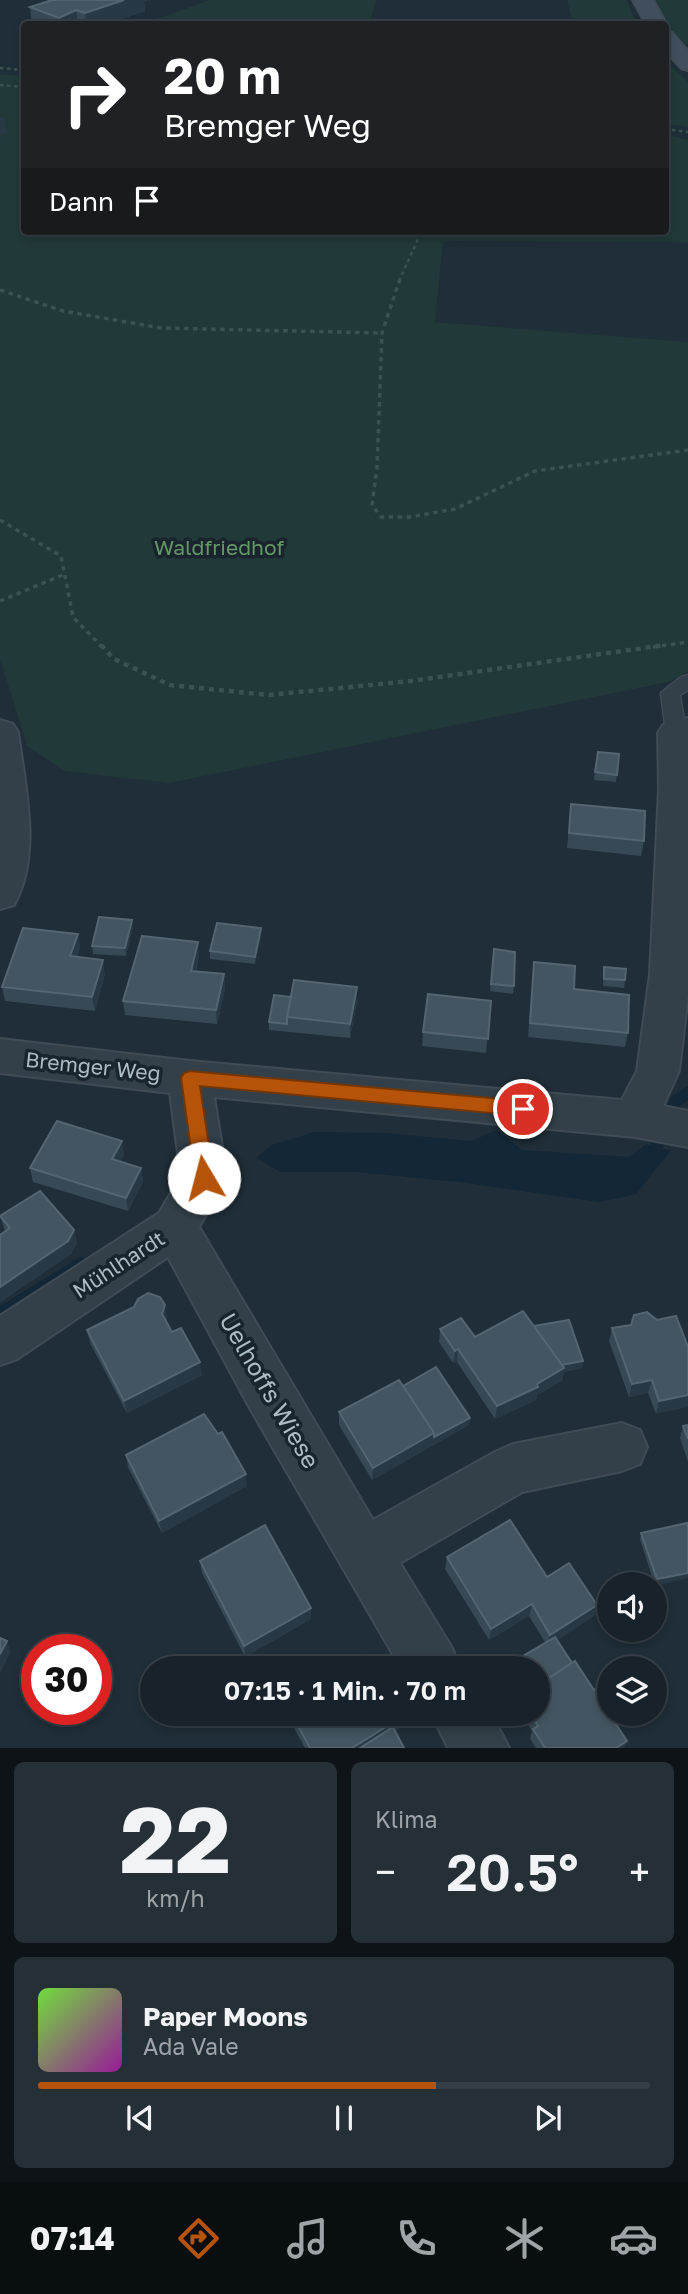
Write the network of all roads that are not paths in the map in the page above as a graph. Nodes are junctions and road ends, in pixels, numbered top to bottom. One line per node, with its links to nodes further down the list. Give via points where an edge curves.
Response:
1 (643, 0): 2 (main road)
2 (654, 21)
3 (669, 42): 4 (main road)
4 (688, 64)
5 (688, 681): 7 (lane, via 670,693)
6 (0, 732): 8 (street, via 13,833)
7 (682, 732): 11 (street, via 670,974 658,1071)
8 (0, 895)
9 (0, 1056): 10 (street, Bremger Weg)
10 (190, 1078): 11 (street, Bremger Weg); 12 (street, Mühlhardt, via 204,1178)
11 (666, 1125)
12 (175, 1227): 13 (street, Mühlhardt); 15 (street, Uelhoffs Wiese)
13 (0, 1343)
14 (622, 1447): 15 (street, via 513,1469)
15 (364, 1554): 16 (street, Uelhoffs Wiese)
16 (425, 1656)
17 (467, 1726): 18 (street)
18 (480, 1748)

